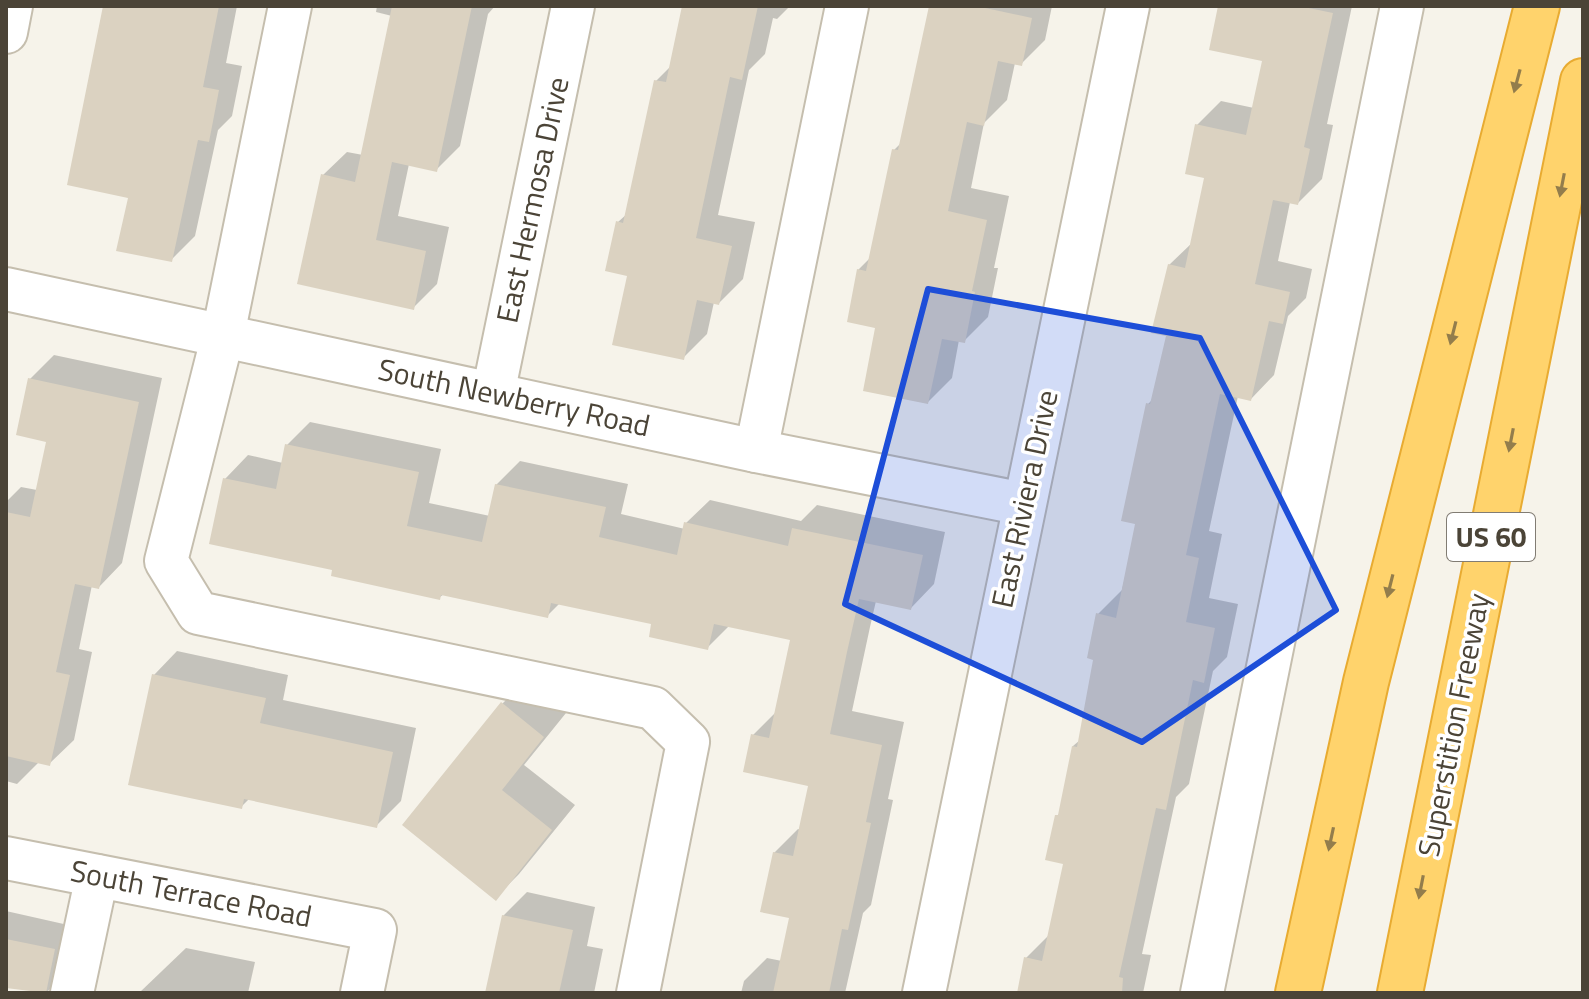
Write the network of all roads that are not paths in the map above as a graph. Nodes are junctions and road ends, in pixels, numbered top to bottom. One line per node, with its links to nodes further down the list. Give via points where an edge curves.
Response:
1 (11, 6): 8 (street)
2 (290, 6): 11 (street)
3 (573, 6): 12 (street, East Hermosa Drive)
4 (847, 6): 13 (street)
5 (1128, 6): 14 (street, East Riviera Drive)
6 (1402, 6): 21 (street)
7 (1537, 6): 22 (highway, one-way to 22, via 1366,682)
8 (6, 32)
9 (1583, 81): 23 (highway, Superstition Freeway / US 60, one-way to 23)
10 (6, 289): 11 (street, South Newberry Road)
11 (223, 335): 12 (street, South Newberry Road); 19 (street, via 166,561 198,613 653,708 688,742)
12 (493, 394): 13 (street, South Newberry Road)
13 (756, 451): 14 (street, South Newberry Road)
14 (1024, 504): 20 (street, East Riviera Drive)
15 (6, 858): 16 (street, South Terrace Road)
16 (97, 876): 17 (street); 18 (street, South Terrace Road, via 375,930)
17 (72, 993)
18 (362, 993)
19 (638, 993)
20 (924, 993)
21 (1202, 993)
22 (1298, 993)
23 (1400, 993)

